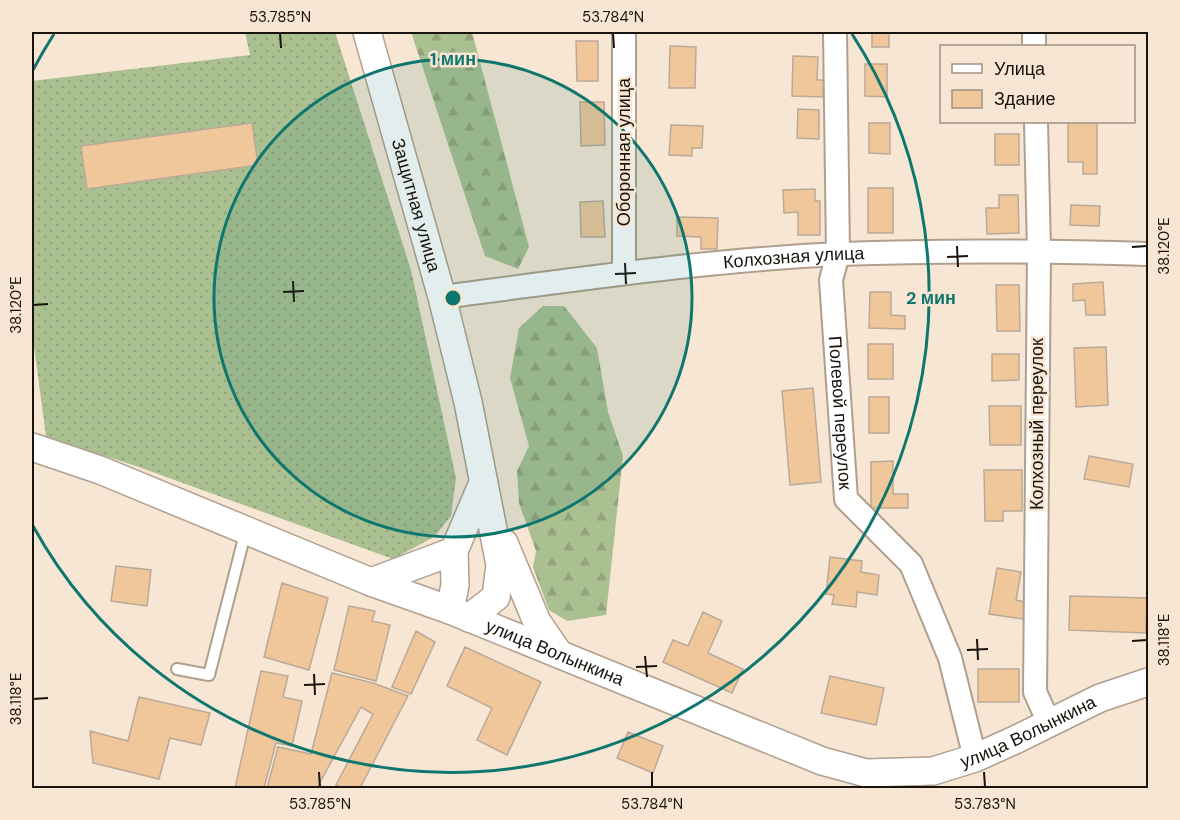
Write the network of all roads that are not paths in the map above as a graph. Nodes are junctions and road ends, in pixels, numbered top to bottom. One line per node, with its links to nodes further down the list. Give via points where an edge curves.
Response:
1 (367, 32): 9 (street, Защитная улица)
2 (624, 32): 8 (street, Оборонная улица)
3 (835, 32): 6 (street, Полевой переулок)
4 (1036, 123): 5 (street, Колхозный переулок)
5 (1039, 251): 6 (street, Колхозная улица); 7 (street, Колхозная улица); 19 (street, Колхозный переулок, via 1035,692)
6 (838, 254): 8 (street, Колхозная улица); 20 (street, Полевой переулок, via 831,280 846,499 911,564 950,657)
7 (1149, 254)
8 (624, 273): 9 (street, Колхозная улица)
9 (442, 297): 11 (street, Защитная улица, via 468,402)
10 (32, 447): 12 (street, улица Волынкина, via 100,470)
11 (482, 485): 13 (street); 15 (street, via 500,565 496,597); 16 (street, via 537,622)
12 (246, 530): 14 (street, улица Волынкина); 17 (lane, via 209,675)
13 (454, 551): 14 (street); 15 (street)
14 (371, 582): 15 (street, улица Волынкина)
15 (460, 614): 16 (street, улица Волынкина)
16 (559, 654): 20 (street, улица Волынкина, via 822,761 866,773 934,775)
17 (177, 669)
18 (1149, 682): 19 (street, улица Волынкина, via 1100,698)
19 (1049, 723): 20 (street, улица Волынкина)
20 (975, 758)

